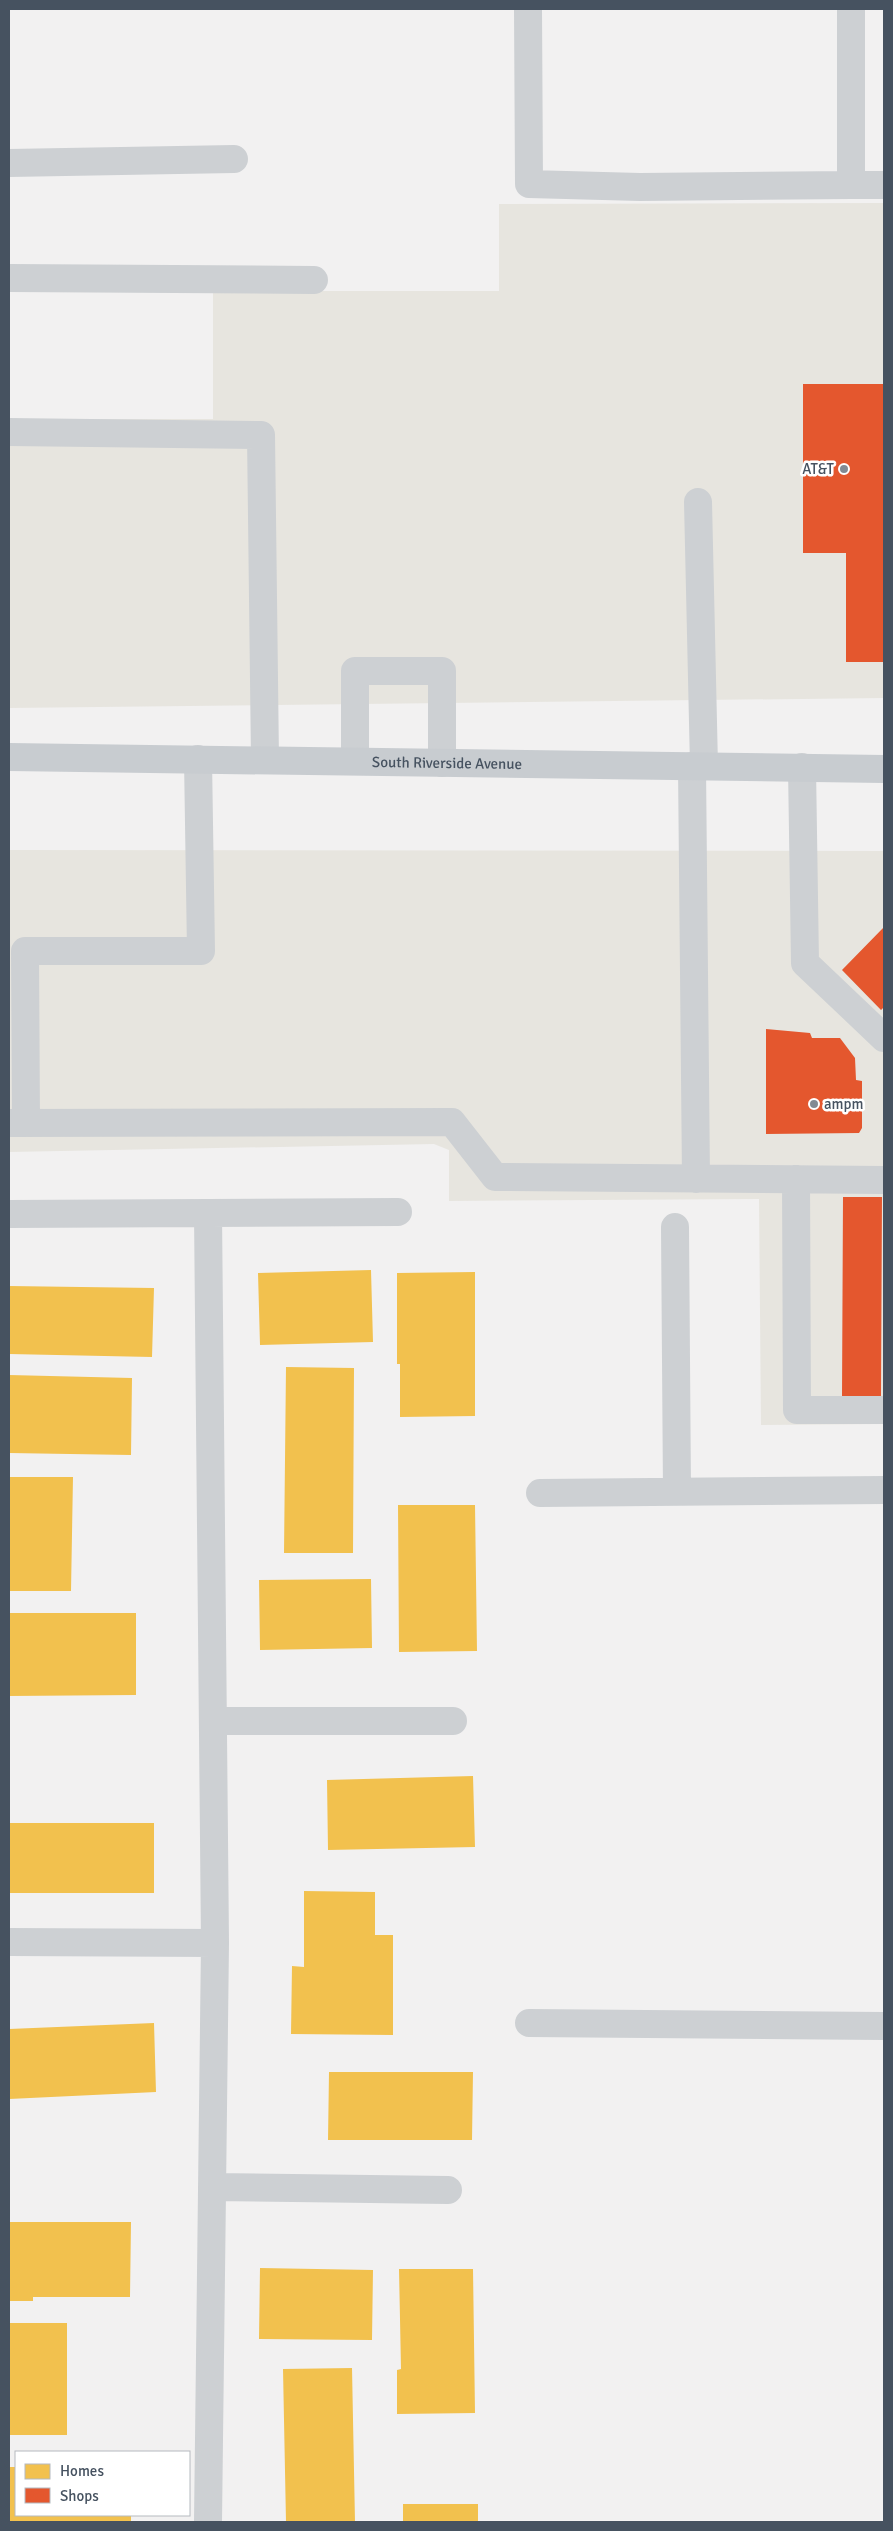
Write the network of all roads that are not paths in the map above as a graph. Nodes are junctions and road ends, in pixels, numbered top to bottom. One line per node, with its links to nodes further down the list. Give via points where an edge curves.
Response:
1 (528, 9): 5 (lane, via 529,184 640,187)
2 (851, 9): 5 (lane)
3 (234, 159): 4 (lane)
4 (9, 163)
5 (851, 185): 6 (lane)
6 (884, 185)
7 (9, 278): 8 (lane)
8 (314, 280)
9 (9, 432): 13 (lane, via 261,435)
10 (698, 502): 16 (lane)
11 (9, 757): 12 (main road, South Riverside Avenue)
12 (198, 759): 13 (main road, South Riverside Avenue); 20 (lane, via 200,951 25,951)
13 (265, 760): 14 (main road, South Riverside Avenue)
14 (355, 761): 15 (main road, South Riverside Avenue); 15 (lane, via 355,671 442,671)
15 (442, 763): 16 (main road, South Riverside Avenue)
16 (698, 766): 17 (main road, South Riverside Avenue); 21 (lane)
17 (802, 768): 18 (main road, South Riverside Avenue); 19 (lane, via 805,963)
18 (884, 768)
19 (884, 1038)
20 (18, 1122): 21 (lane, via 452,1122 495,1177)
21 (696, 1179): 22 (lane)
22 (796, 1179): 23 (lane); 28 (lane, via 797,1410)
23 (884, 1180)
24 (398, 1212): 25 (lane)
25 (208, 1213): 26 (lane); 32 (lane)
26 (9, 1214)
27 (675, 1227): 30 (lane)
28 (884, 1410)
29 (884, 1490): 30 (lane)
30 (677, 1492): 31 (lane)
31 (540, 1493)
32 (213, 1721): 33 (lane); 35 (lane)
33 (453, 1721)
34 (9, 1942): 35 (lane)
35 (216, 1943): 38 (lane)
36 (529, 2024): 37 (lane)
37 (884, 2026)
38 (212, 2187): 39 (lane); 40 (lane)
39 (448, 2190)
40 (208, 2522)

